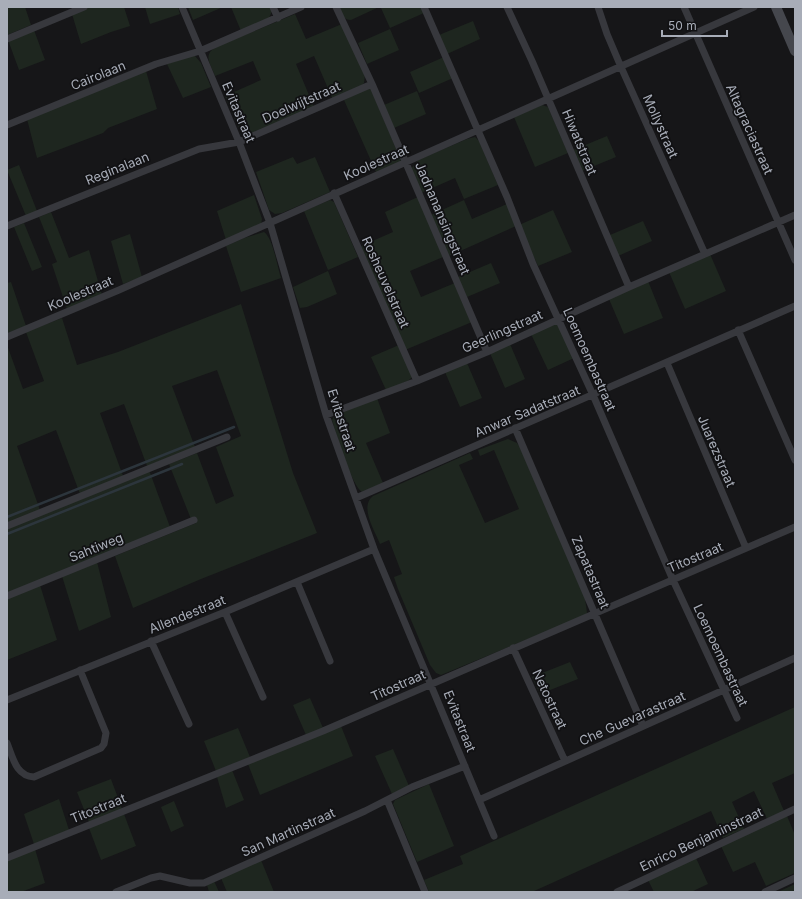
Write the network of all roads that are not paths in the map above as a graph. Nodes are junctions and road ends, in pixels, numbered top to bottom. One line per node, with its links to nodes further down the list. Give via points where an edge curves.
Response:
1 (84, 7): 14 (street)
2 (182, 7): 15 (street, Evitastraat)
3 (273, 7): 12 (street)
4 (301, 7): 12 (street, Cairolaan)
5 (336, 7): 18 (street, Jadnanansingstraat)
6 (424, 7): 21 (street, Loemoembastraat)
7 (507, 7): 19 (street, Hiwatstraat)
8 (598, 7): 17 (street, Mollystraat)
9 (684, 7): 13 (street, Altagraciastraat)
10 (754, 7): 13 (street, Koolestraat)
11 (776, 7): 16 (street)
12 (278, 18): 15 (street, Cairolaan)
13 (695, 34): 17 (street, Koolestraat); 26 (street, Altagraciastraat)
14 (7, 39)
15 (200, 51): 20 (street, Cairolaan, via 156,64); 22 (street, Evitastraat)
16 (795, 51)
17 (621, 67): 19 (street, Koolestraat); 29 (street, Mollystraat)
18 (372, 84): 22 (street, Doelwijtstraat); 23 (street, Jadnanansingstraat)
19 (548, 99): 21 (street, Koolestraat); 31 (street, Hiwatstraat)
20 (7, 125)
21 (478, 131): 23 (street, Koolestraat); 33 (street, Loemoembastraat, via 533,264)
22 (240, 142): 27 (street, Evitastraat); 28 (street, Reginalaan, via 199,149)
23 (406, 162): 24 (street, Koolestraat); 36 (street, Jadnanansingstraat)
24 (334, 193): 27 (street, Koolestraat); 38 (street, Rosheuvelstraat)
25 (795, 215): 26 (street, Geerlingstraat)
26 (778, 222): 29 (street, Geerlingstraat); 30 (street, Altagraciastraat)
27 (270, 223): 35 (street, Koolestraat); 40 (street, Evitastraat)
28 (7, 226)
29 (705, 254): 31 (street, Geerlingstraat)
30 (795, 260)
31 (630, 287): 33 (street, Geerlingstraat)
32 (795, 306): 34 (street, Anwar Sadatstraat)
33 (559, 319): 36 (street, Geerlingstraat); 39 (street, Loemoembastraat)
34 (738, 330): 37 (street, Anwar Sadatstraat); 43 (street)
35 (7, 337)
36 (487, 352): 38 (street, Geerlingstraat)
37 (667, 362): 39 (street, Anwar Sadatstraat); 48 (street, Juarezstraat)
38 (417, 381): 40 (street, Geerlingstraat)
39 (593, 395): 41 (street, Anwar Sadatstraat); 50 (street, Loemoembastraat)
40 (326, 415): 44 (street, Evitastraat)
41 (515, 428): 44 (street, Anwar Sadatstraat); 54 (street, Zapatastraat)
42 (227, 437): 46 (street)
43 (795, 460)
44 (356, 498): 49 (street, Evitastraat)
45 (194, 520): 52 (street, Sahtiweg)
46 (7, 526)
47 (795, 527): 48 (street, Titostraat)
48 (746, 548): 50 (street, Titostraat)
49 (374, 549): 51 (street, Allendestraat); 60 (street, Evitastraat)
50 (672, 580): 54 (street, Titostraat); 61 (street, Loemoembastraat)
51 (297, 582): 53 (street, Allendestraat); 58 (street)
52 (7, 596)
53 (225, 612): 55 (street, Allendestraat); 62 (street)
54 (595, 613): 56 (street, Titostraat); 66 (street, Zapatastraat)
55 (151, 641): 59 (street, Allendestraat); 65 (street)
56 (513, 648): 60 (street, Titostraat); 68 (street, Netostraat)
57 (795, 658): 61 (street, Che Guevarastraat)
58 (330, 662)
59 (80, 670): 63 (street, Allendestraat); 67 (street, via 106,733 101,748 34,777 22,774 18,769)
60 (432, 684): 69 (street, Evitastraat); 74 (street, Titostraat, via 316,734)
61 (725, 690): 64 (street, Loemoembastraat); 66 (street, Che Guevarastraat)
62 (263, 697)
63 (7, 700)
64 (737, 718)
65 (189, 724)
66 (643, 726): 68 (street, Che Guevarastraat)
67 (7, 743)
68 (565, 760): 71 (street, Che Guevarastraat)
69 (465, 766): 70 (street, San Martinstraat); 71 (street, Evitastraat)
70 (387, 800): 76 (street, San Martinstraat, via 204,883 190,883 160,876); 77 (street)
71 (479, 800): 73 (street, Evitastraat)
72 (795, 809): 78 (street, Enrico Benjaminstraat)
73 (494, 836)
74 (7, 858)
75 (795, 878): 79 (street)
76 (116, 892)
77 (425, 892)
78 (617, 892)
79 (765, 892)

